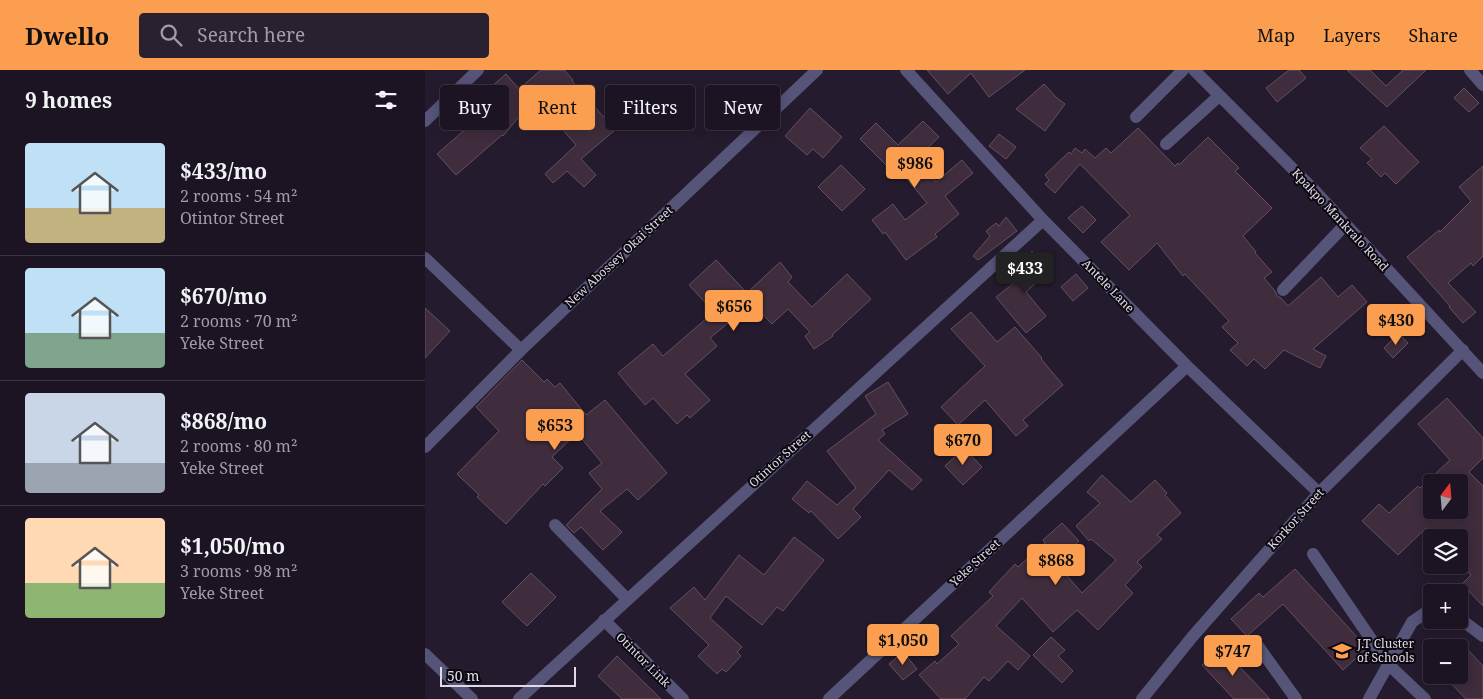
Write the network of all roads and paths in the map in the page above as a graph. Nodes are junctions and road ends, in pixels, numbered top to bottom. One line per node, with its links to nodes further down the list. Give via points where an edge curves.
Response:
1 (478, 70): 10 (street)
2 (817, 70): 16 (street, New Abossey Okai Street)
3 (906, 70): 12 (street, Antele Lane)
4 (1183, 70): 9 (street)
5 (1194, 70): 8 (street, Kpakpo Mankralo Road)
6 (1470, 70): 7 (street)
7 (1483, 85)
8 (1219, 96): 11 (street); 13 (street, Kpakpo Mankralo Road)
9 (1136, 117)
10 (425, 121)
11 (1166, 144)
12 (1043, 220): 18 (street, Antele Lane); 24 (street, Otintor Street)
13 (1345, 225): 15 (street); 17 (street, Kpakpo Mankralo Road)
14 (425, 258): 16 (street)
15 (1283, 290)
16 (521, 350): 20 (street, New Abossey Okai Street)
17 (1463, 350): 19 (street, Kpakpo Mankralo Road); 21 (street, Korkor Street)
18 (1187, 366): 21 (street, Antele Lane); 35 (street, Yeke Street)
19 (1483, 373)
20 (425, 448)
21 (1319, 493): 36 (street, Korkor Street)
22 (555, 525): 24 (street)
23 (1313, 554): 31 (street)
24 (627, 599): 26 (street, Otintor Street)
25 (1423, 614): 31 (street, via 1412,622)
26 (604, 620): 33 (street, Otintor Street); 34 (street, Otintor Link)
27 (1468, 624): 28 (street)
28 (1483, 636)
29 (1258, 646): 37 (street)
30 (425, 654): 32 (street)
31 (1388, 664): 38 (street); 39 (street)
32 (472, 699)
33 (519, 699)
34 (683, 699)
35 (829, 699)
36 (1141, 699)
37 (1296, 699)
38 (1369, 699)
39 (1425, 699)

